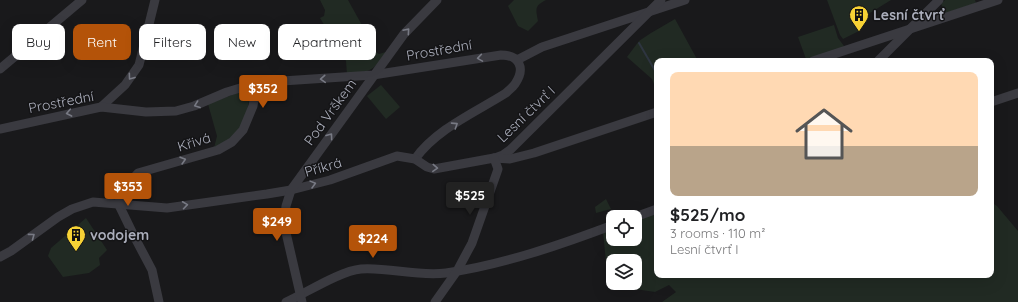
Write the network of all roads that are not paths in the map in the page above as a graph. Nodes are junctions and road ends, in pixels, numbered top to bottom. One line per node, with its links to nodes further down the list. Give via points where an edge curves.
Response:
1 (82, 0): 15 (street)
2 (155, 0): 20 (street, one-way to 20, via 139,65 125,85)
3 (437, 0): 16 (street, Pod Vrškem, one-way to 3, via 404,34)
4 (661, 0): 8 (street, Lesní čtvrť I)
5 (685, 0): 8 (street)
6 (939, 0): 10 (street)
7 (998, 0): 10 (street)
8 (648, 12): 9 (street); 11 (street, Lesní čtvrť I)
9 (615, 24): 11 (street, via 623,31); 14 (street, via 542,47)
10 (908, 30): 12 (street); 13 (street)
11 (622, 38): 23 (street, Lesní čtvrť I)
12 (822, 58)
13 (881, 58)
14 (517, 60): 16 (street, Prostřední, one-way to 16, via 510,55 501,54); 26 (street, one-way to 14, via 436,137 513,87 520,72)
15 (0, 69)
16 (373, 75): 17 (street, Prostřední, one-way to 17, via 267,82); 27 (street, Pod Vrškem, one-way to 16)
17 (250, 86): 20 (street, Prostřední, one-way to 20, via 176,111 146,112); 28 (street, Křivá, one-way to 17, via 133,179 138,173 218,150 232,142 242,130 253,106)
18 (1018, 93): 19 (street)
19 (994, 101)
20 (101, 107): 22 (street, Prostřední, one-way to 22)
21 (654, 113): 24 (street, Příkrá)
22 (0, 129)
23 (521, 139): 24 (street, via 520,147); 25 (street, Lesní čtvrť I, via 503,155)
24 (529, 154): 25 (street, Příkrá, via 510,159)
25 (494, 158): 26 (street, Příkrá, one-way to 25, via 427,167 437,169); 35 (street, Lesní čtvrť I, via 497,172 472,244)
26 (415, 159): 27 (street, Příkrá, one-way to 26, via 342,176 394,156)
27 (291, 190): 30 (street, Příkrá, one-way to 27, via 167,208); 36 (street, Pod Vrškem, via 284,224)
28 (131, 191): 29 (street, Křivá, via 125,200); 30 (street, via 136,200)
29 (118, 203): 30 (street, Příkrá); 34 (street, Příkrá, one-way to 29, via 72,209 93,202); 37 (street, via 152,270)
30 (145, 206)
31 (654, 210): 32 (street)
32 (642, 214)
33 (606, 227): 35 (street, via 513,259)
34 (0, 257)
35 (457, 271): 36 (street, via 426,274 360,269 344,274); 39 (street, Lesní čtvrť I)
36 (301, 299): 38 (street)
37 (159, 302)
38 (286, 302)
39 (435, 302)

